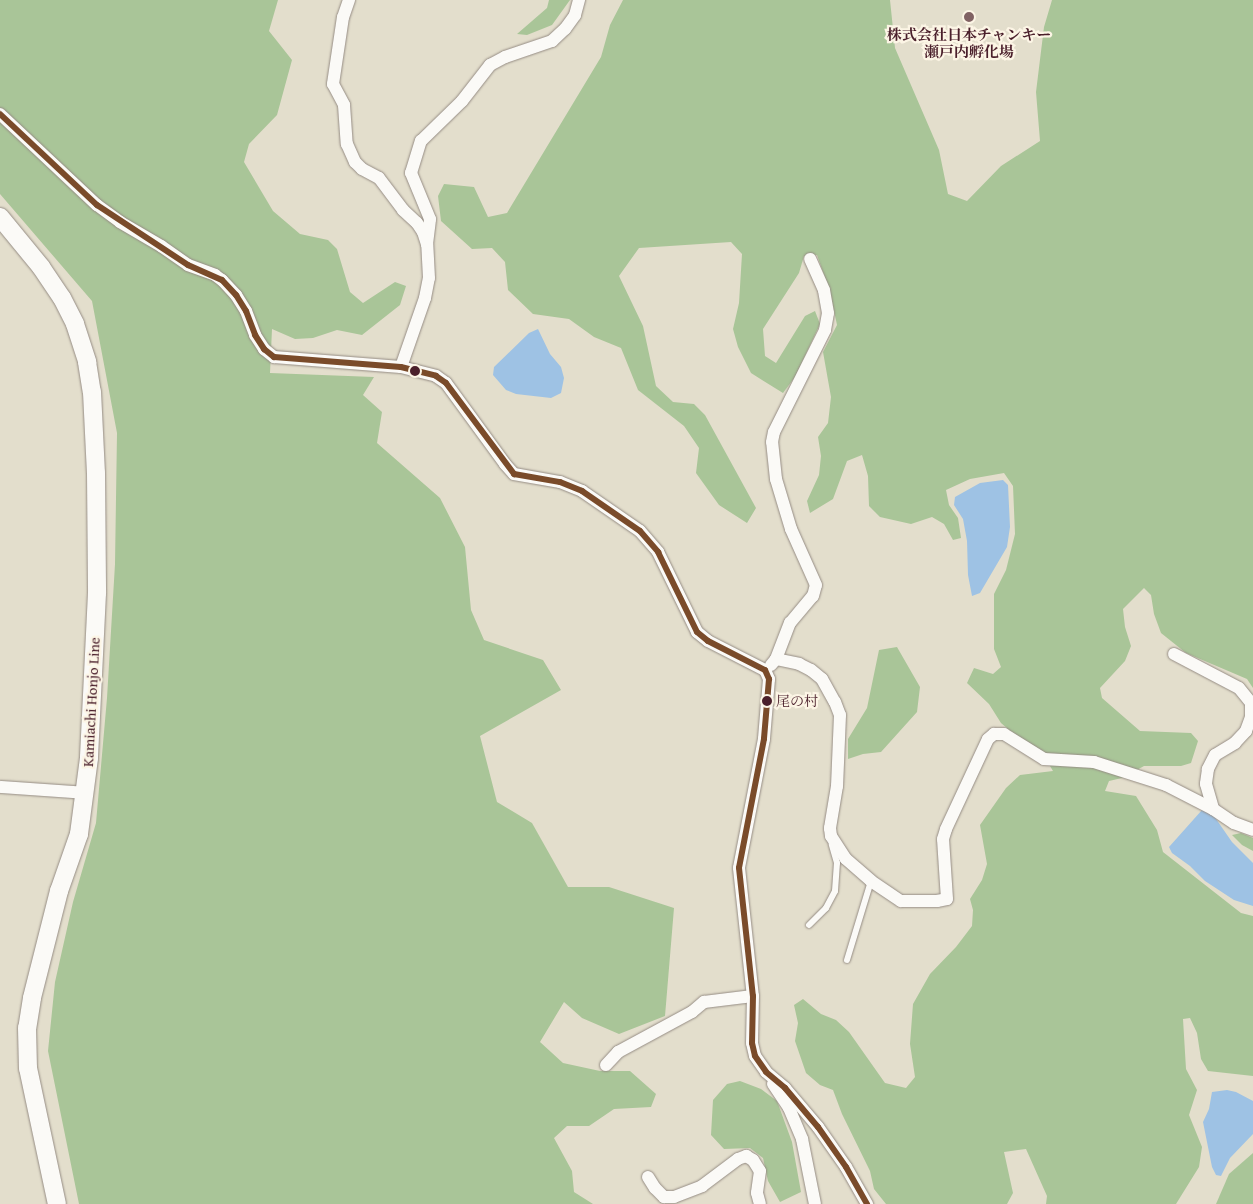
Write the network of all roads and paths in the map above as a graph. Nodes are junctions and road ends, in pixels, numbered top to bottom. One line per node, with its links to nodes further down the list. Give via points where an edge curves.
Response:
1 (350, 0): 5 (street, via 343,17 333,84 344,105 347,144 355,162 379,178 417,223)
2 (579, 0): 5 (street, via 575,15 552,41 490,65 462,101 421,141 411,173 430,219)
3 (0, 114): 7 (street, via 90,199 120,222 188,265 222,280 246,311 264,349 274,357)
4 (0, 217): 12 (main road, Kamiachi Honjo Line, via 62,298 75,324 92,392 97,593)
5 (426, 244): 7 (street, via 429,278 425,298)
6 (810, 259): 9 (street, via 824,290 828,314 825,330 772,442 776,479 791,528 816,585 813,596 790,623)
7 (401, 367): 10 (street, via 436,376 446,383 514,474 560,482 582,491 640,531 658,552 698,632 708,641)
8 (1174, 654): 13 (street, via 1239,688 1251,703 1246,731 1235,743 1215,755 1208,769 1206,784)
9 (776, 659): 10 (street); 15 (street, via 799,664 822,679 840,715)
10 (765, 670): 19 (street, via 769,679 764,740 739,868)
11 (0, 787): 12 (street)
12 (85, 793): 24 (main road, Kamiachi Honjo Line, via 79,834 59,891 27,1028 28,1068)
13 (1213, 810): 14 (street); 16 (street, via 1166,785 1081,760 1044,759 1004,734 994,734 988,739 943,838 947,899 901,901)
14 (1253, 830)
15 (831, 836): 16 (street, via 846,859); 17 (lane, via 837,863 834,891 826,908)
16 (871, 881): 18 (lane)
17 (810, 925)
18 (847, 960)
19 (753, 996): 20 (street, via 704,1002 692,1012 618,1052); 21 (street, via 752,1043 755,1056)
20 (606, 1064)
21 (774, 1079): 23 (street, via 773,1085 789,1108 802,1139); 26 (street, via 818,1127)
22 (648, 1177): 25 (street, via 664,1197 674,1197 702,1186 746,1156 760,1170 757,1193)
23 (812, 1203)
24 (57, 1204)
25 (760, 1204)
26 (867, 1204)

